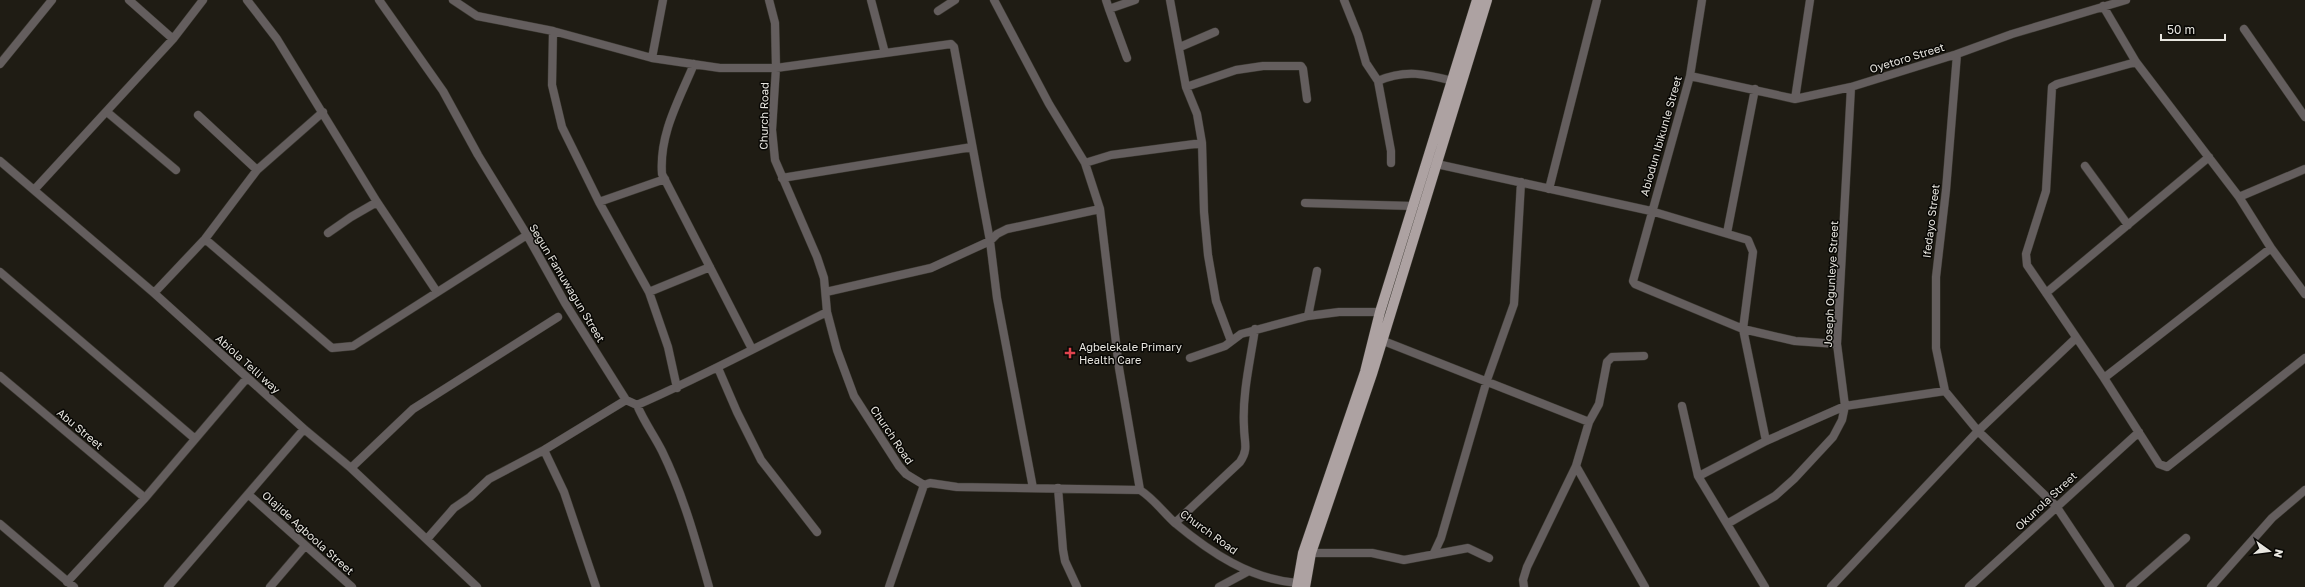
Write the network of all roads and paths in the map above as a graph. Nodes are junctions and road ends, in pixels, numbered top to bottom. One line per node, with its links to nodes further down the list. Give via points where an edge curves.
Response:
1 (52, 0): 35 (street)
2 (129, 0): 28 (street)
3 (203, 0): 28 (street)
4 (247, 0): 47 (street, via 277,39)
5 (379, 0): 76 (street, Segun Famuwagun Street, via 442,91)
6 (453, 0): 26 (street, via 477,16)
7 (663, 0): 32 (street)
8 (769, 0): 37 (street, Church Road, via 775,23)
9 (871, 0): 30 (street)
10 (955, 0): 24 (street)
11 (994, 0): 54 (street, via 1049,104)
12 (1106, 0): 23 (street)
13 (1135, 0): 23 (street)
14 (1170, 0): 29 (street)
15 (1344, 0): 39 (street, via 1366,63)
16 (1477, 0): 40 (main road)
17 (1487, 0): 56 (main road)
18 (1597, 0): 64 (street)
19 (1702, 0): 38 (street, Abiodun Ibikunle Street)
20 (1810, 0): 45 (street)
21 (2126, 0): 22 (street, Oyetoro Street)
22 (2104, 6): 31 (street, Oyetoro Street); 34 (street)
23 (1109, 9): 33 (street)
24 (938, 11)
25 (2244, 29): 49 (street)
26 (553, 31): 32 (street); 68 (street, via 552,85 562,127)
27 (1215, 32): 29 (street)
28 (173, 39): 46 (street)
29 (1180, 47): 41 (street)
30 (884, 53): 37 (street); 51 (street, via 951,44 954,47)
31 (1956, 54): 42 (street, Oyetoro Street); 109 (street, Ifedayo Street, via 1946,190 1936,276 1936,348)
32 (652, 58): 36 (street)
33 (1127, 58)
34 (2136, 62): 52 (street); 87 (street, via 2052,87 2046,191 2025,260)
35 (0, 64)
36 (694, 64): 37 (street, via 720,68); 62 (street, via 665,132 661,160)
37 (776, 68): 61 (street, Church Road, via 772,148)
38 (1690, 76): 43 (street, Oyetoro Street); 72 (street, Abiodun Ibikunle Street)
39 (1378, 81): 40 (street, via 1394,74 1423,74); 55 (street)
40 (1453, 81): 56 (main road)
41 (1186, 87): 44 (street, via 1236,70 1263,66 1301,66); 50 (street, via 1197,114)
42 (1851, 87): 45 (street, Oyetoro Street); 98 (street, Joseph Ogunleye Street)
43 (1756, 89): 45 (street, Oyetoro Street); 75 (street)
44 (1307, 99)
45 (1795, 99)
46 (107, 112): 59 (street); 65 (street)
47 (323, 112): 60 (street); 67 (street)
48 (198, 115): 60 (street)
49 (2305, 117)
50 (1202, 143): 54 (street, via 1111,155); 97 (street, via 1208,255 1216,301)
51 (972, 147): 61 (street); 78 (street)
52 (2209, 157): 66 (street); 73 (street)
53 (0, 161): 65 (street, Abiola Telli way)
54 (1085, 163): 71 (street)
55 (1391, 163)
56 (1432, 163): 63 (street); 70 (main road); 96 (main road)
57 (2085, 166): 73 (street)
58 (2305, 168): 66 (street)
59 (176, 170)
60 (257, 170): 77 (street)
61 (782, 178): 86 (street, Church Road, via 817,257)
62 (665, 179): 68 (street); 80 (street)
63 (1521, 182): 64 (street); 107 (street, via 1514,304)
64 (1549, 189): 72 (street)
65 (34, 190): 88 (street, Abiola Telli way)
66 (2239, 197): 79 (street)
67 (377, 202): 74 (street); 84 (street)
68 (599, 202): 85 (street)
69 (1305, 203): 70 (street)
70 (1413, 206): 90 (main road)
71 (1100, 209): 78 (street, via 1007,229); 127 (street, via 1119,368)
72 (1651, 211): 75 (street); 93 (street, Abiodun Ibikunle Street, via 1633,277 1635,284)
73 (2128, 225): 87 (street)
74 (328, 233)
75 (1727, 233): 93 (street, via 1748,240 1753,252)
76 (527, 235): 84 (street); 110 (street, Segun Famuwagun Street, via 565,303)
77 (205, 239): 84 (street, via 332,348 353,346); 88 (street)
78 (990, 241): 86 (street, via 931,268); 125 (street, via 997,298)
79 (2271, 248): 83 (street); 106 (street)
80 (710, 267): 85 (street); 99 (street)
81 (1317, 271): 91 (street)
82 (0, 272): 118 (street)
83 (2304, 290)
84 (437, 292)
85 (649, 292): 108 (street, via 668,347)
86 (826, 292): 89 (street, Church Road)
87 (2046, 293): 95 (street)
88 (154, 294): 105 (street, Abiola Telli way)
89 (827, 312): 99 (street); 124 (street, Church Road, via 840,359 864,414 902,470)
90 (1380, 312): 91 (street, via 1339,312); 144 (main road, via 1364,372 1303,553)
91 (1308, 316): 94 (street)
92 (558, 317): 122 (street, via 433,394 413,409)
93 (1743, 329): 98 (street, via 1794,341); 119 (street)
94 (1255, 330): 97 (street); 132 (street, via 1243,412 1246,454)
95 (2076, 338): 106 (street); 116 (street)
96 (1381, 340): 107 (street); 139 (main road)
97 (1230, 341): 101 (street, via 1214,351)
98 (1837, 344): 113 (street, Joseph Ogunleye Street)
99 (752, 349): 103 (street)
100 (1644, 356): 114 (street, via 1609,358 1599,404)
101 (1190, 358)
102 (2305, 358): 117 (street, via 2168,467 2159,464)
103 (718, 368): 108 (street); 135 (street, via 761,460)
104 (0, 376): 130 (street, Abu Street)
105 (247, 378): 115 (street, Abiola Telli way); 118 (street)
106 (2104, 378): 117 (street)
107 (1487, 380): 114 (street); 140 (street, via 1441,538)
108 (677, 388): 111 (street)
109 (1945, 391): 113 (street); 116 (street)
110 (626, 400): 111 (street); 120 (street)
111 (637, 405): 150 (street, via 684,502)
112 (1682, 406): 123 (street)
113 (1845, 406): 119 (street); 134 (street, Joseph Ogunleye Street, via 1842,420 1833,436 1794,479 1775,496)
114 (1589, 422): 121 (street)
115 (304, 429): 122 (street, Abiola Telli way); 129 (street)
116 (1978, 431): 131 (street); 157 (street)
117 (2139, 432): 131 (street, Okunola Street)
118 (194, 438): 130 (street)
119 (1766, 441): 123 (street)
120 (544, 450): 137 (street, via 488,479 470,497 454,508); 149 (street, via 564,492)
121 (1576, 466): 154 (street, via 1524,573); 155 (street)
122 (351, 468): 137 (street, Abiola Telli way)
123 (1699, 476): 134 (street)
124 (924, 485): 125 (street, via 930,483 957,487); 151 (street)
125 (1033, 488): 126 (street)
126 (1058, 488): 127 (street); 152 (street, via 1062,550)
127 (1140, 490): 132 (street, Church Road, via 1151,497)
128 (2305, 490): 161 (street, via 2272,518)
129 (249, 495): 138 (street, Olajide Agboola Street); 145 (street)
130 (145, 498): 143 (street)
131 (2056, 506): 158 (street, Okunola Street); 159 (street)
132 (1175, 523): 142 (street, Church Road)
133 (0, 524): 143 (street)
134 (1727, 524): 156 (street, via 1753,563)
135 (817, 532)
136 (2186, 538): 160 (street)
137 (427, 539): 148 (street, Abiola Telli way)
138 (306, 546): 146 (street); 147 (street, Olajide Agboola Street)
139 (1311, 553): 140 (street, via 1372,553 1404,560); 144 (main road)
140 (1434, 553): 141 (street, via 1450,553 1468,548)
141 (1489, 558)
142 (1247, 572): 144 (street, Church Road); 153 (street)
143 (71, 584)
144 (1299, 586)
145 (168, 587)
146 (270, 587)
147 (352, 587)
148 (478, 587)
149 (596, 587)
150 (709, 587)
151 (889, 587)
152 (1077, 587)
153 (1218, 587)
154 (1524, 587)
155 (1645, 587)
156 (1765, 587)
157 (1831, 587)
158 (1969, 587)
159 (2110, 587)
160 (2130, 587)
161 (2211, 587)

